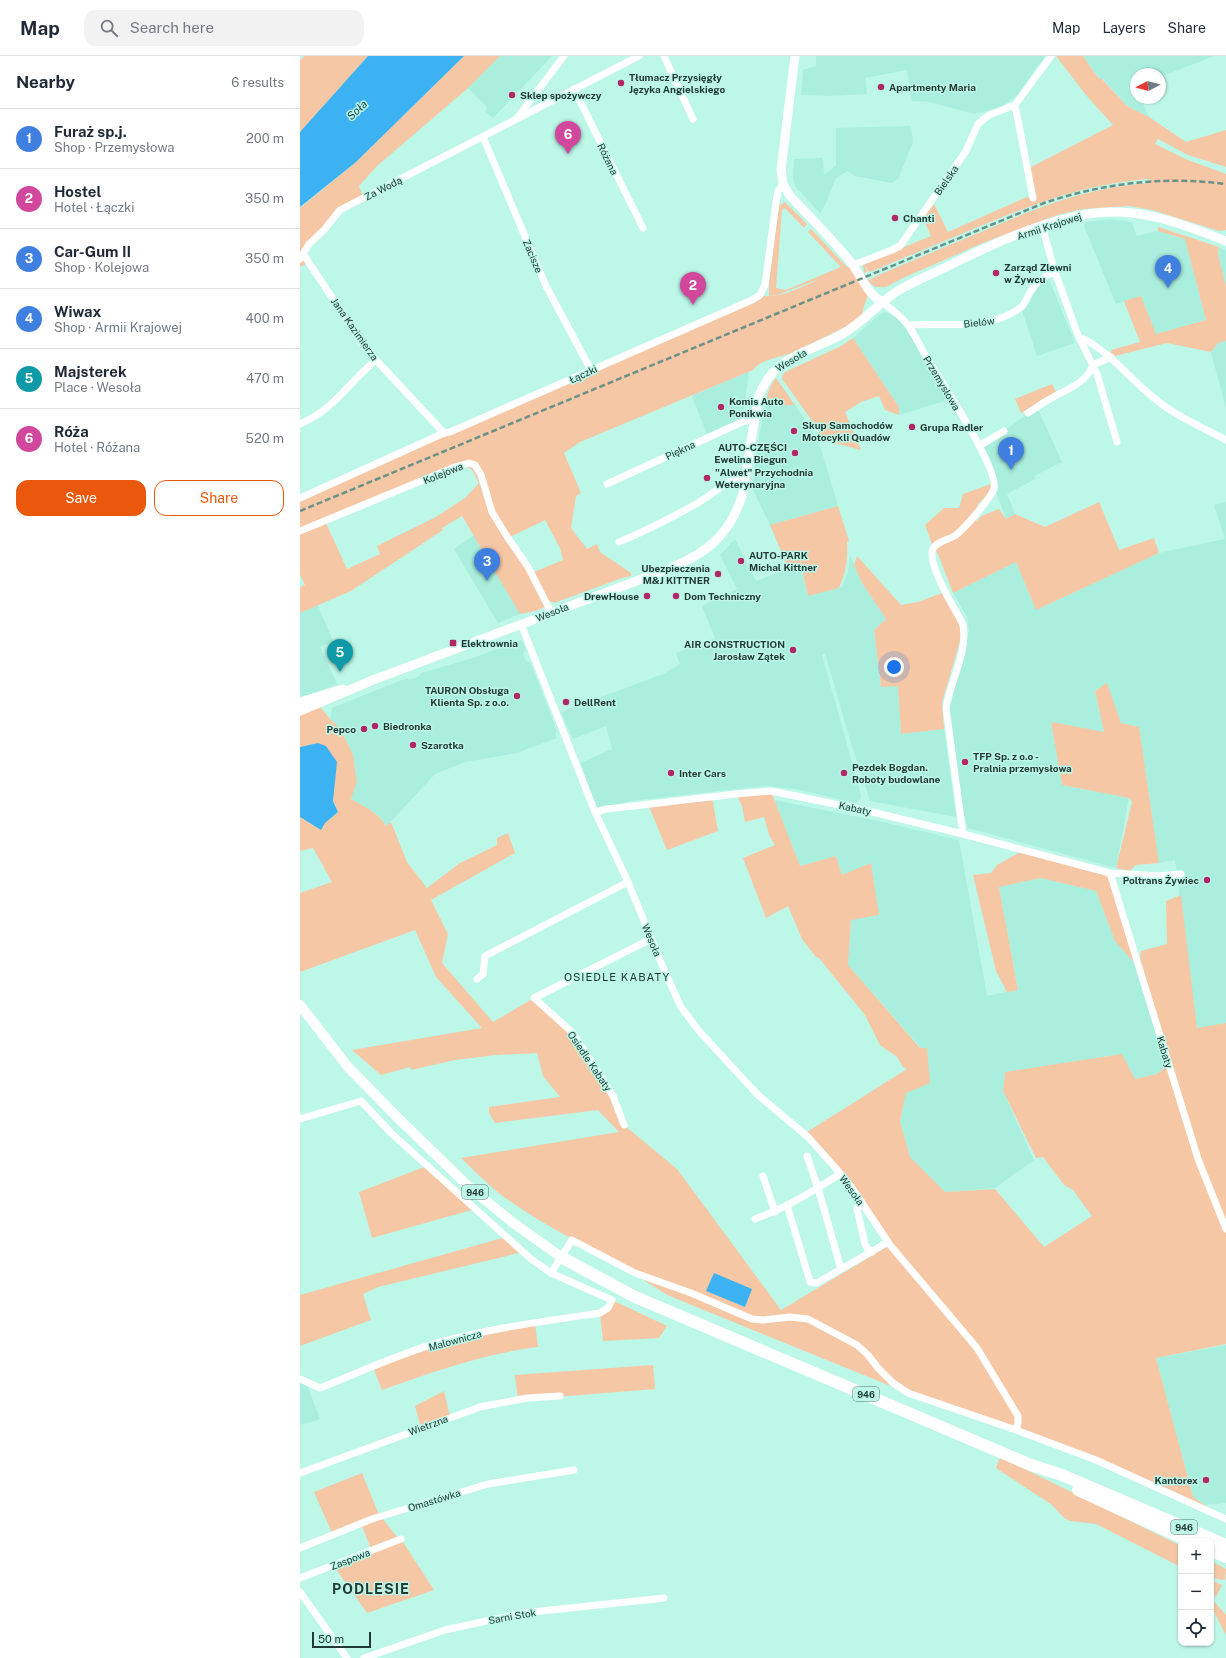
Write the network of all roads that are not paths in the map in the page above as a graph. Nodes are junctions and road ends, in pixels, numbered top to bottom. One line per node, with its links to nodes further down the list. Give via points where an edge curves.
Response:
1 (564, 56): 9 (street)
2 (639, 56): 6 (street)
3 (664, 56): 8 (street)
4 (795, 56): 11 (street, via 781,170)
5 (1051, 56): 7 (street)
6 (574, 89): 9 (street); 14 (street, Różana)
7 (1015, 105): 12 (street); 17 (street, Bielska, via 989,115 978,124 962,157 900,246)
8 (693, 118)
9 (515, 120): 10 (street)
10 (483, 137): 16 (street, Za Wodą, via 340,210 309,244); 25 (street, Zacisze, via 546,286)
11 (783, 184): 17 (street, via 790,196); 25 (street, Łączki, via 778,191 776,202 768,275 760,295 735,309)
12 (1033, 198)
13 (1042, 226): 15 (street, Armii Krajowej, via 1100,212 1134,213 1161,218); 18 (street); 19 (street, Armii Krajowej, via 967,257)
14 (642, 228)
15 (1226, 241)
16 (302, 257): 23 (street, Jana Kazimierza)
17 (853, 265): 19 (street, via 869,293)
18 (1055, 272): 20 (street, Bielów, via 1039,281 1022,307 992,322); 21 (street)
19 (882, 302): 20 (street, Przemysłowa); 27 (street, Wesoła, via 844,333 787,361 772,372 762,387)
20 (908, 325): 33 (street, Przemysłowa)
21 (1080, 339): 22 (street, via 1091,342); 24 (street)
22 (1111, 357): 24 (street); 31 (street, via 1156,400)
23 (376, 360): 28 (street, via 329,407); 30 (street, Jana Kazimierza)
24 (1093, 365): 26 (street, via 1080,382); 32 (street)
25 (591, 370): 30 (street, Łączki)
26 (1028, 413)
27 (753, 419): 34 (street, Wesoła); 35 (street, Piękna)
28 (300, 424)
29 (1004, 431): 33 (street)
30 (444, 433): 36 (street, Łączki)
31 (1226, 440)
32 (1117, 442)
33 (979, 446): 45 (street, Przemysłowa, via 993,475 994,487 967,525 955,536 938,544 932,553 946,595 963,624 961,656 946,708)
34 (744, 478): 38 (street, via 732,481 668,520); 39 (street, Wesoła, via 739,506 732,520 714,543 701,554 671,568)
35 (607, 484)
36 (300, 498)
37 (300, 531): 39 (street, Kolejowa, via 455,467 475,464 492,512 528,567)
38 (619, 542)
39 (551, 612): 40 (street, Wesoła)
40 (521, 624): 41 (street, Wesoła); 44 (street, Wesoła)
41 (362, 684): 42 (street, Wesoła, via 327,692); 43 (street, Wesoła)
42 (300, 702)
43 (300, 711)
44 (596, 812): 45 (street, Kabaty, via 771,791); 48 (street, Wesoła)
45 (963, 834): 46 (street, Kabaty)
46 (1110, 874): 47 (street, Kabaty); 62 (street, Kabaty, via 1198,1159)
47 (1181, 874)
48 (628, 882): 49 (street, Wesoła); 50 (street, via 485,956 483,974)
49 (651, 939): 53 (street, Osiedle Kabaty, via 534,998 573,1033 613,1096); 55 (street, Wesoła, via 679,1002 699,1032 758,1094 808,1137)
50 (477, 979)
51 (300, 1005): 65 (main road, 946, via 348,1066 424,1144 468,1186)
52 (300, 1118): 67 (street, via 361,1101 391,1133 531,1259)
53 (624, 1125)
54 (807, 1156): 57 (street)
55 (840, 1174): 57 (street); 58 (street, Wesoła)
56 (763, 1176): 60 (street)
57 (818, 1188): 59 (street); 66 (street)
58 (861, 1201): 63 (street, Wesoła); 64 (street, via 856,1209 864,1244)
59 (787, 1205): 60 (street); 66 (street, via 810,1282 817,1283)
60 (775, 1212): 61 (street)
61 (755, 1218)
62 (1226, 1229)
63 (889, 1243): 64 (street); 70 (street, Wesoła, via 977,1348 1018,1416)
64 (872, 1252): 66 (street)
65 (561, 1257): 67 (street); 70 (street, via 572,1240 635,1273 692,1293 752,1319 808,1318 856,1345 893,1383 908,1393); 71 (highway, 946, via 639,1299)
66 (841, 1269)
67 (551, 1273): 68 (street, Malownicza, via 612,1300 608,1308 600,1313 490,1330 439,1343 320,1388)
68 (300, 1379)
69 (560, 1396): 73 (street, Wietrzna, via 527,1398 480,1407)
70 (1016, 1430): 74 (street, via 1096,1460)
71 (1031, 1465): 75 (highway, 946, via 1059,1481); 77 (highway, 946, via 1062,1474)
72 (574, 1470): 78 (street, Omastówka, via 488,1484 372,1519)
73 (300, 1472)
74 (1226, 1520)
75 (1182, 1538)
76 (401, 1539): 79 (street, Zaspowa)
77 (1226, 1545)
78 (300, 1548)
79 (300, 1578)
80 (300, 1592): 82 (street)
81 (664, 1598): 83 (street, Sarni Stok, via 523,1613 445,1630)
82 (347, 1658)
83 (364, 1658)

